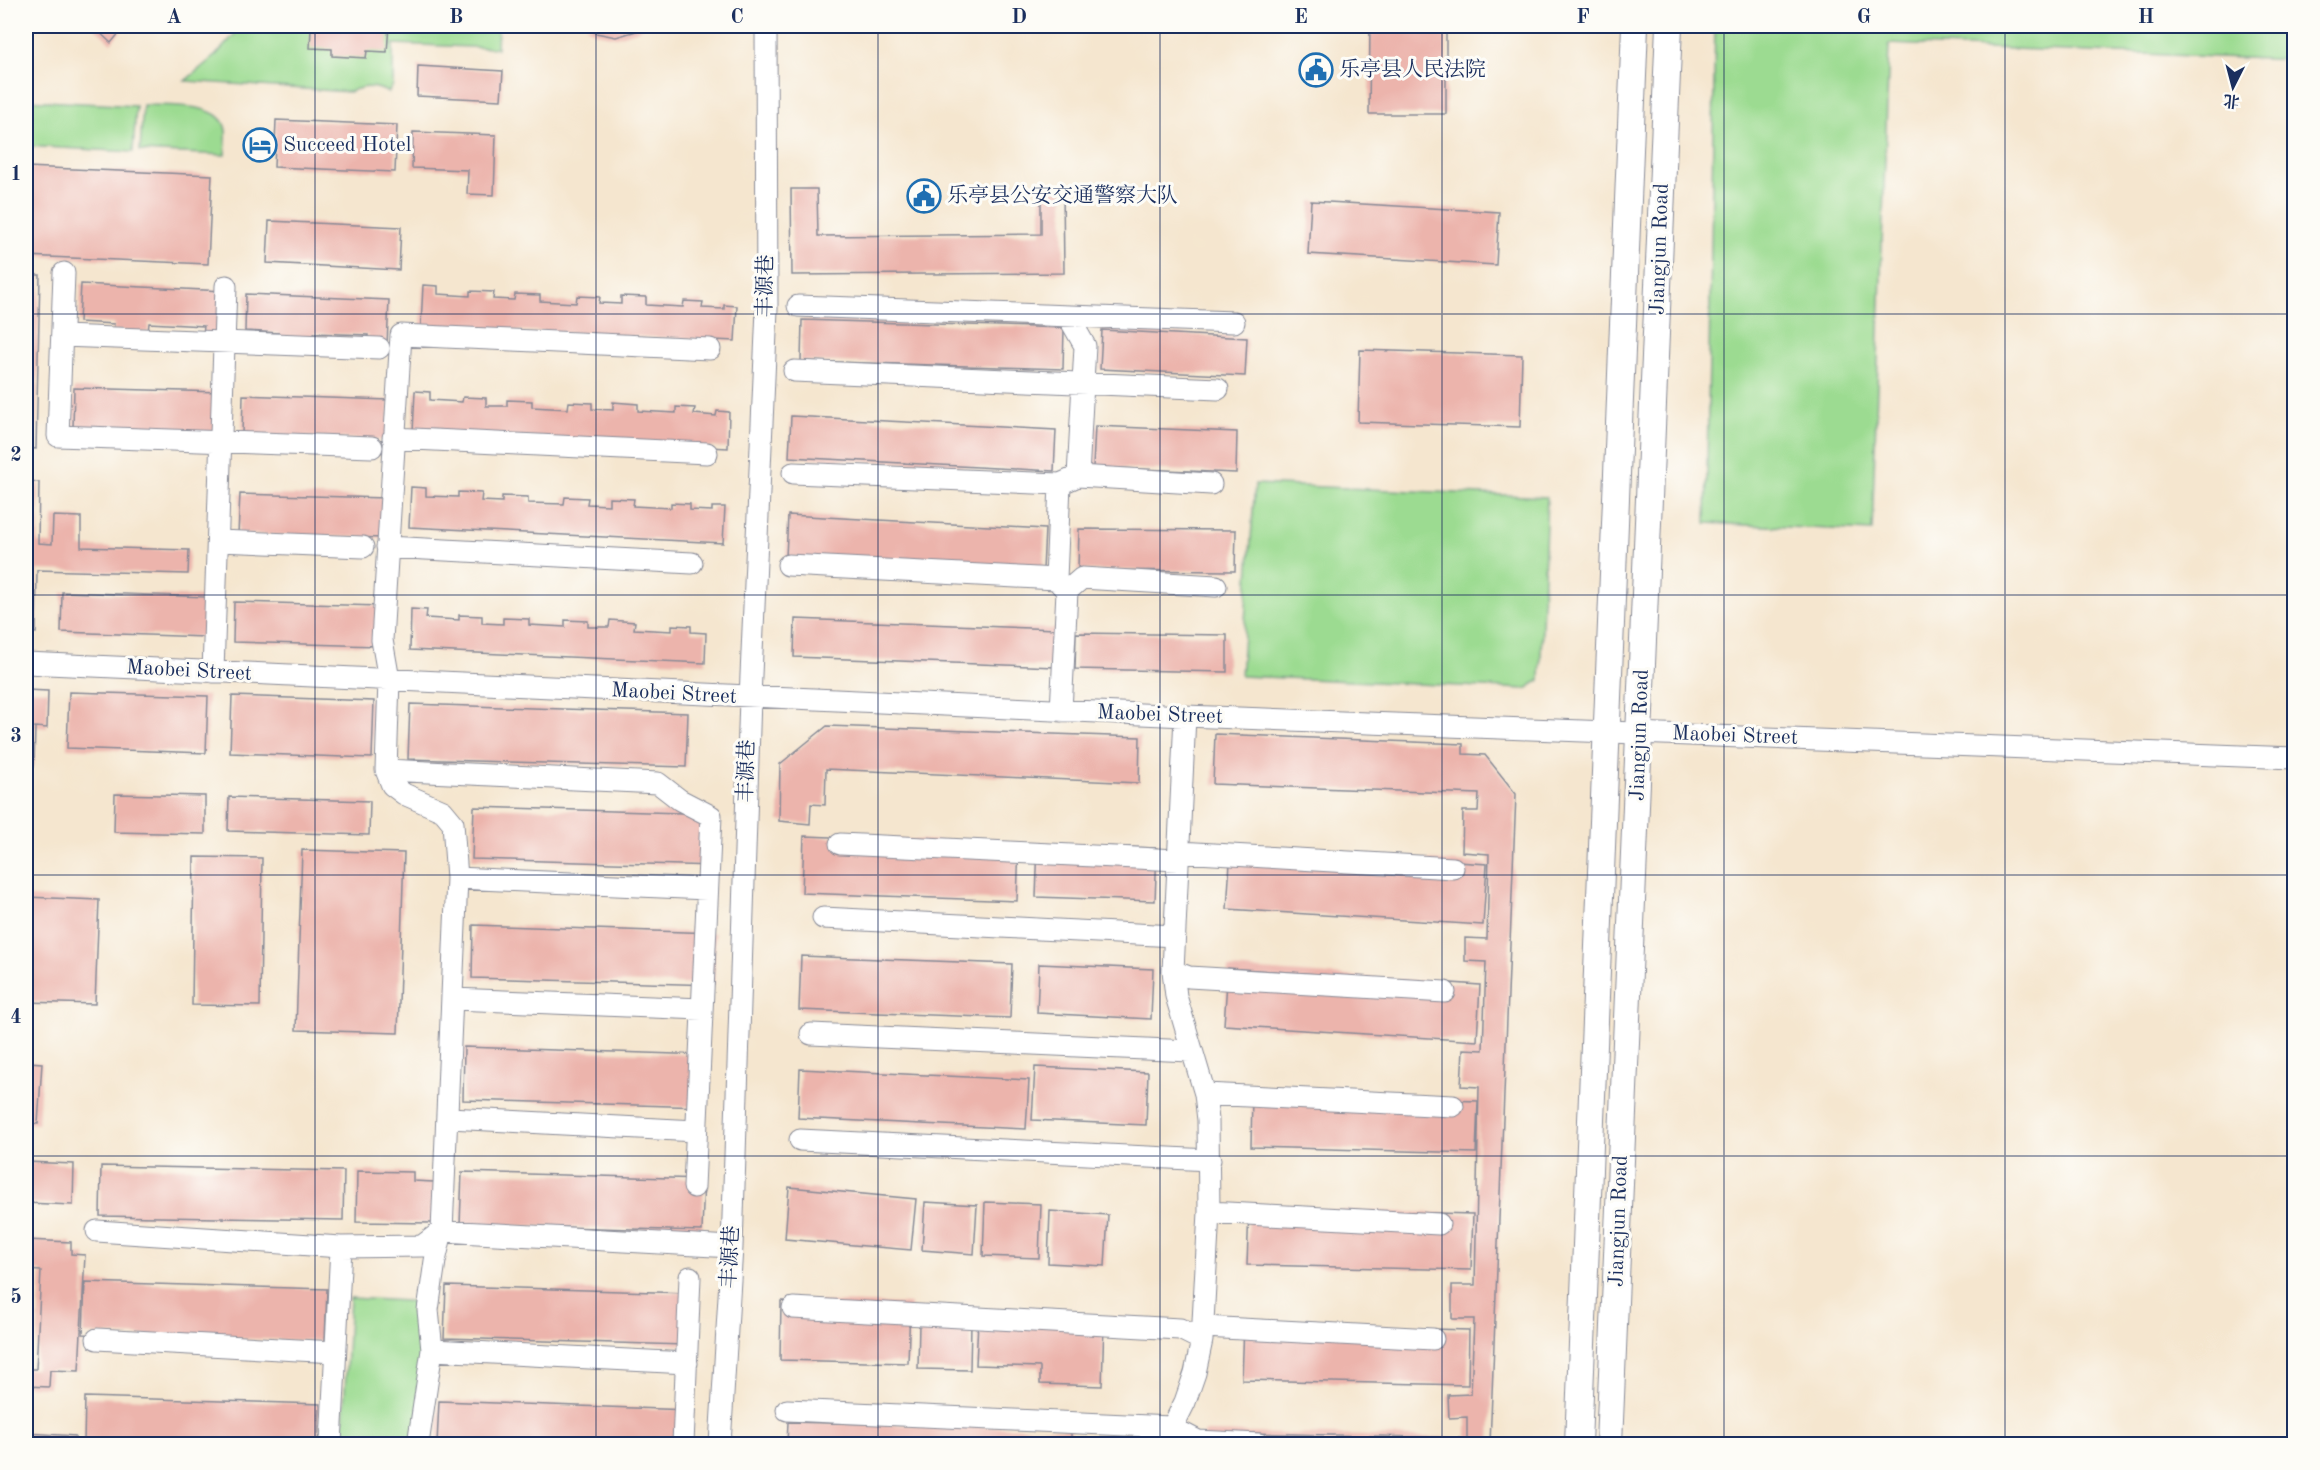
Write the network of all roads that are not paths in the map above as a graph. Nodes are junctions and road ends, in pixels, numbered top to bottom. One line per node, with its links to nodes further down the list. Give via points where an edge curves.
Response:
1 (766, 26): 33 (street, 丰源巷, via 767,309)
2 (1635, 26): 36 (main road, Jiangjun Road)
3 (1669, 26): 37 (main road, Jiangjun Road)
4 (64, 273): 9 (street)
5 (226, 286): 10 (street)
6 (798, 306): 7 (street)
7 (1068, 316): 8 (street); 14 (street, via 1085,346)
8 (1233, 322)
9 (62, 336): 10 (street); 17 (street, via 58,436)
10 (224, 342): 11 (street); 17 (street)
11 (379, 348)
12 (710, 349): 16 (street, via 401,335)
13 (794, 371): 14 (street)
14 (1083, 383): 15 (street); 21 (street)
15 (1218, 389)
16 (393, 438): 19 (street); 25 (street)
17 (221, 443): 18 (street); 23 (street)
18 (372, 447)
19 (707, 453)
20 (793, 473): 21 (street)
21 (1069, 480): 22 (street); 28 (street)
22 (1211, 484)
23 (218, 541): 24 (street); 31 (street)
24 (363, 547)
25 (387, 548): 26 (street); 32 (street, via 382,640)
26 (692, 563)
27 (788, 565): 28 (street)
28 (1061, 585): 29 (street, via 1082,578); 34 (street)
29 (1216, 586)
30 (26, 663): 31 (street, Maobei Street)
31 (213, 672): 32 (street, Maobei Street)
32 (389, 680): 33 (street, Maobei Street); 39 (street)
33 (750, 698): 34 (street, Maobei Street); 65 (street, 丰源巷)
34 (1061, 711): 35 (street, Maobei Street)
35 (1185, 716): 36 (street, Maobei Street); 41 (street)
36 (1608, 731): 37 (street, Maobei Street); 81 (main road, Jiangjun Road)
37 (1640, 732): 38 (street, Maobei Street); 82 (main road, Jiangjun Road)
38 (2295, 758)
39 (386, 770): 43 (street, via 392,784 404,794 443,811 453,823); 44 (street, via 658,783 711,816)
40 (840, 844): 41 (street)
41 (1179, 856): 42 (street); 46 (street)
42 (1453, 868)
43 (457, 878): 44 (street); 49 (street)
44 (707, 889): 50 (street)
45 (823, 918): 46 (street)
46 (1175, 936): 47 (street)
47 (1173, 971): 48 (street, via 1189,977); 52 (street)
48 (1445, 992)
49 (453, 999): 50 (street); 55 (street)
50 (702, 1009): 56 (street)
51 (811, 1034): 52 (street)
52 (1190, 1051): 53 (street)
53 (1205, 1094): 54 (street); 58 (street)
54 (1453, 1106)
55 (449, 1118): 56 (street); 63 (street)
56 (696, 1131): 59 (street)
57 (800, 1140): 58 (street)
58 (1210, 1160): 60 (street)
59 (694, 1187)
60 (1209, 1212): 61 (street); 68 (street)
61 (1439, 1224)
62 (97, 1231): 64 (street)
63 (442, 1231): 64 (street, via 422,1246); 65 (street); 71 (street, via 428,1310)
64 (341, 1247): 72 (street)
65 (732, 1247): 79 (street, 丰源巷)
66 (690, 1277): 73 (street)
67 (793, 1308): 68 (street, via 1180,1329)
68 (1203, 1334): 70 (street); 75 (street, via 1195,1373)
69 (97, 1339): 72 (street)
70 (1433, 1339)
71 (432, 1350): 73 (street); 77 (street)
72 (335, 1352): 76 (street)
73 (687, 1363): 78 (street)
74 (787, 1410): 75 (street)
75 (1168, 1436): 80 (street)
76 (331, 1444)
77 (418, 1444)
78 (683, 1444)
79 (720, 1444)
80 (1259, 1444)
81 (1578, 1444)
82 (1609, 1444)

